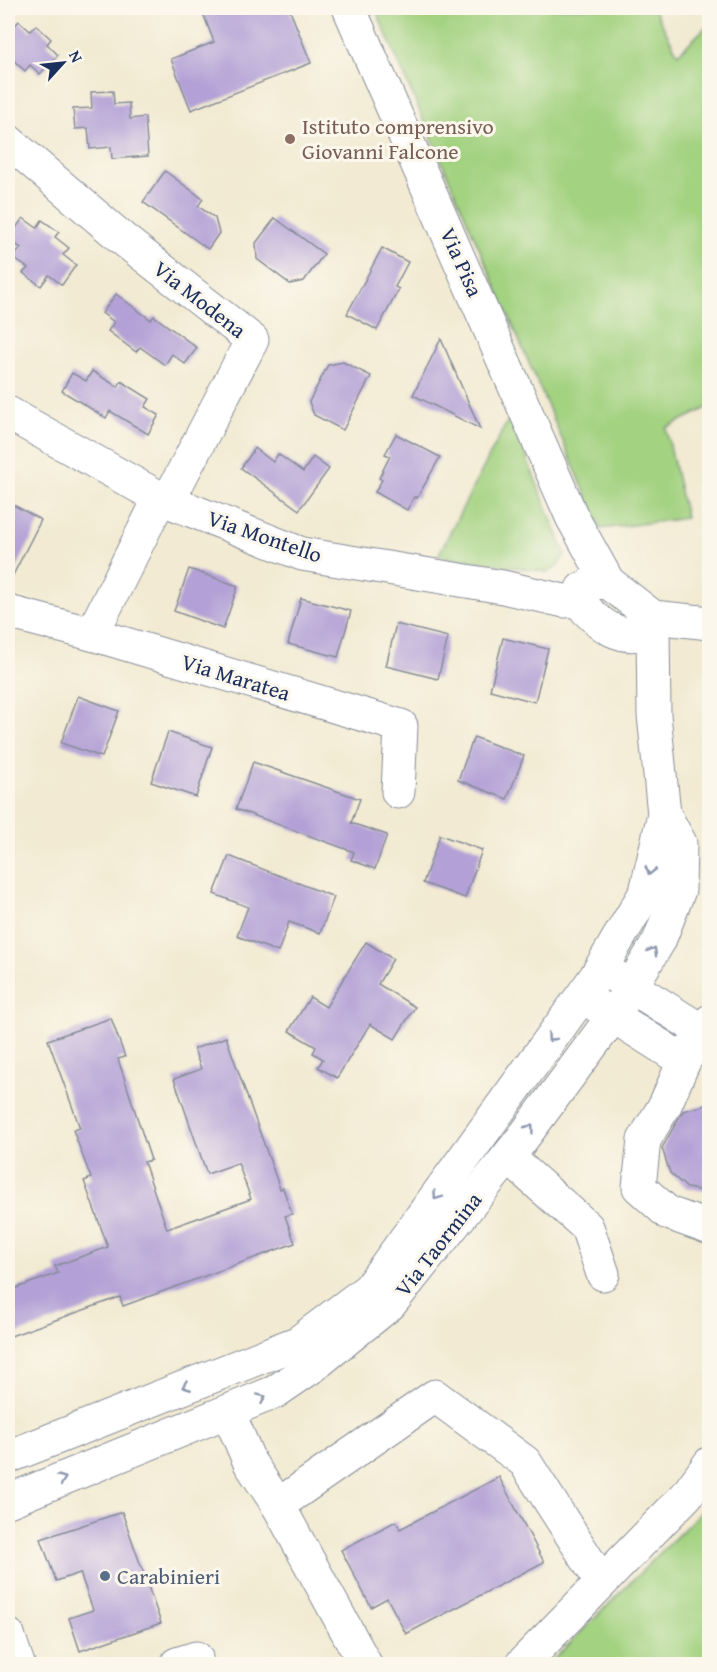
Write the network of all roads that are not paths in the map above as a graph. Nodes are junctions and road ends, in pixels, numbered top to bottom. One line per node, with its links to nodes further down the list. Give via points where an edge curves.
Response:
1 (349, 8): 5 (street, Via Pisa, via 572,517)
2 (8, 141): 4 (street, Via Modena, via 124,240 252,340)
3 (8, 413): 4 (street, Via Montello)
4 (164, 499): 5 (street, Via Montello, via 302,554 564,601); 9 (street)
5 (589, 590): 7 (street); 10 (street)
6 (8, 612): 9 (street, Via Maratea)
7 (653, 623): 8 (street); 10 (street, via 641,636); 11 (street, Via Taormina)
8 (710, 623)
9 (92, 634): 12 (street, Via Maratea, via 401,726)
10 (620, 635): 11 (street, Via Taormina)
11 (654, 715): 13 (street, Via Taormina)
12 (398, 792)
13 (664, 814): 14 (street, Via Taormina, one-way to 14, via 646,891); 15 (street, Via Taormina, one-way to 13, via 659,941 679,890 680,843)
14 (601, 968): 15 (street); 16 (street, Via Taormina)
15 (632, 988): 17 (street, Via Taormina); 18 (street)
16 (581, 997): 17 (street); 24 (street, Via Taormina, one-way to 24, via 369,1289 299,1342)
17 (614, 1015): 19 (street); 20 (street, Via Taormina, one-way to 17)
18 (706, 1026): 19 (street)
19 (684, 1061): 21 (street, via 644,1140 639,1187 668,1213)
20 (508, 1157): 22 (street, via 587,1227); 23 (street, Via Taormina, one-way to 20, via 275,1392 390,1304)
21 (710, 1228)
22 (603, 1274)
23 (228, 1412): 26 (street, Via Taormina, one-way to 23); 27 (street, via 250,1463)
24 (8, 1457)
25 (710, 1463): 28 (street, via 686,1496)
26 (8, 1501)
27 (278, 1505): 28 (street, via 435,1396 525,1462); 31 (street)
28 (601, 1581): 32 (street)
29 (8, 1635): 30 (street)
30 (18, 1665)
31 (365, 1665)
32 (522, 1665)

